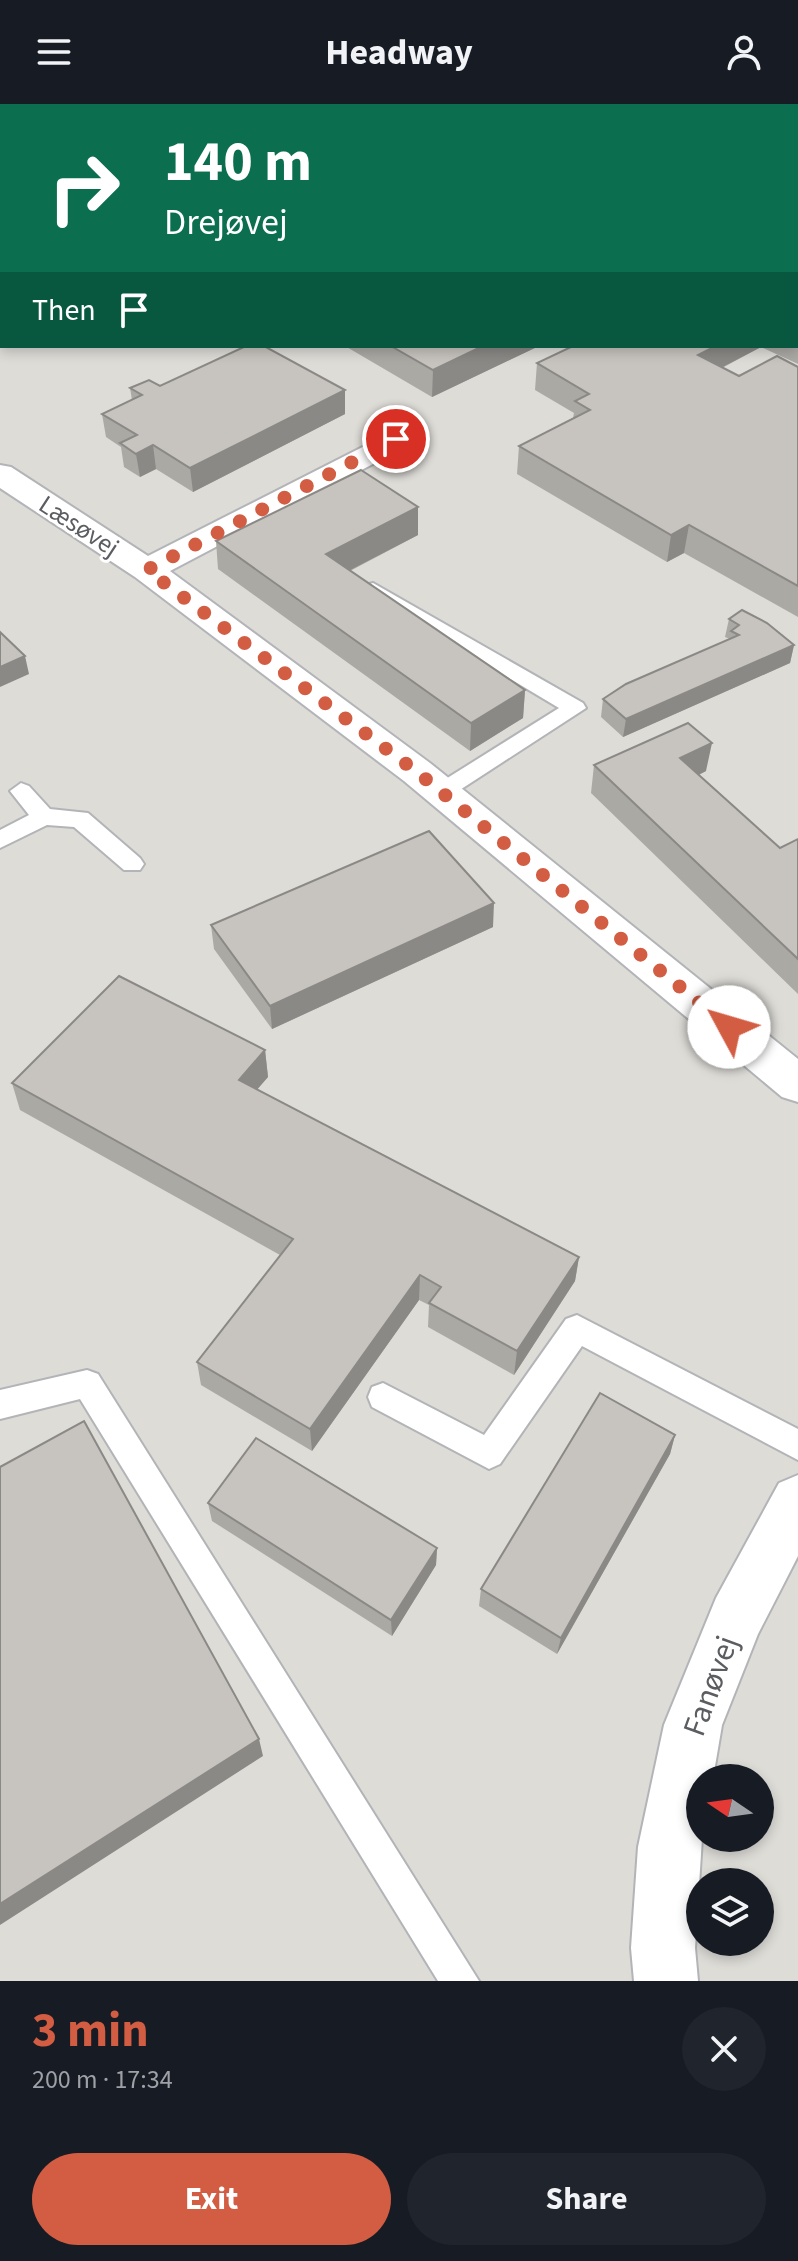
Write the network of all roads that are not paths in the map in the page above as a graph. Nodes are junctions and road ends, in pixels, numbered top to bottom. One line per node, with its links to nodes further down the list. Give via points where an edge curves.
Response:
1 (396, 439): 3 (street)
2 (0, 474): 3 (street, Læsøvej)
3 (147, 570): 6 (street, Læsøvej)
4 (370, 588): 6 (lane, via 575,708)
5 (21, 791): 7 (lane)
6 (441, 792): 10 (street, Læsøvej)
7 (44, 817): 8 (lane); 9 (lane, via 80,819)
8 (0, 840)
9 (132, 864)
10 (798, 1084)
11 (383, 1397): 13 (lane, via 489,1454 577,1328)
12 (0, 1405): 15 (lane, via 87,1384)
13 (798, 1445)
14 (798, 1501): 16 (street, Fanøvej, via 736,1618 693,1725 669,1847)
15 (460, 1981)
16 (666, 1981)

